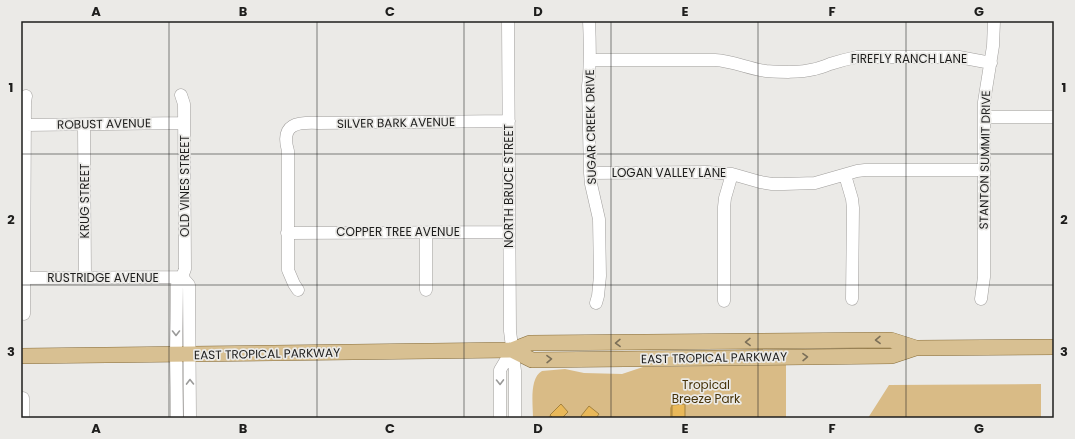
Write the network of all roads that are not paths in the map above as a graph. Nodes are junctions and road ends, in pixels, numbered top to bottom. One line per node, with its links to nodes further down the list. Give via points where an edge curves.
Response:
1 (508, 21): 10 (street, NORTH BRUCE STREET)
2 (589, 21): 4 (street, SUGAR CREEK DRIVE)
3 (994, 21): 5 (street, STANTON SUMMIT DRIVE)
4 (590, 60): 5 (street, FIREFLY RANCH LANE, via 715,60 752,69 789,72 817,69 856,57 959,57); 15 (street, SUGAR CREEK DRIVE)
5 (991, 63): 8 (street, STANTON SUMMIT DRIVE, via 986,85)
6 (181, 95): 11 (street, OLD VINES STREET, via 184,104)
7 (26, 96): 12 (street)
8 (984, 117): 9 (street); 14 (street, STANTON SUMMIT DRIVE)
9 (1054, 118)
10 (509, 122): 18 (street, NORTH BRUCE STREET); 19 (street, SILVER BARK AVENUE, via 306,123 292,126 286,139)
11 (184, 123): 13 (street, ROBUST AVENUE); 21 (street, OLD VINES STREET, via 185,269)
12 (24, 125): 13 (street, ROBUST AVENUE); 22 (street)
13 (84, 125): 23 (street, KRUG STREET)
14 (984, 170): 17 (street, LOGAN VALLEY LANE, via 865,170); 27 (street, STANTON SUMMIT DRIVE, via 984,277)
15 (590, 173): 16 (street, LOGAN VALLEY LANE); 29 (street, SUGAR CREEK DRIVE, via 599,219 600,276)
16 (732, 174): 17 (street, LOGAN VALLEY LANE, via 772,184 815,183); 28 (street, via 724,207)
17 (845, 175): 26 (street, via 853,208)
18 (509, 232): 20 (street, COPPER TREE AVENUE); 32 (street, NORTH BRUCE STREET)
19 (287, 233): 20 (street, COPPER TREE AVENUE); 24 (street, via 288,270)
20 (426, 233): 25 (street)
21 (182, 277): 23 (street, RUSTRIDGE AVENUE); 33 (street, OLD VINES STREET, via 188,286)
22 (24, 278): 23 (street, RUSTRIDGE AVENUE); 30 (street)
23 (85, 278)
24 (298, 290)
25 (426, 290)
26 (852, 299)
27 (981, 299)
28 (724, 301)
29 (596, 303)
30 (24, 314)
31 (1054, 347): 32 (main road, EAST TROPICAL PARKWAY, via 916,348 891,340 530,344)
32 (512, 350): 33 (main road, EAST TROPICAL PARKWAY); 39 (street, one-way to 39, via 500,370); 40 (street, NORTH BRUCE STREET, via 515,371)
33 (183, 355): 34 (main road, EAST TROPICAL PARKWAY); 37 (street, OLD VINES STREET); 38 (street, OLD VINES STREET, one-way to 33)
34 (21, 356)
35 (23, 398): 36 (street)
36 (23, 418)
37 (177, 418)
38 (190, 418)
39 (500, 418)
40 (515, 418)

